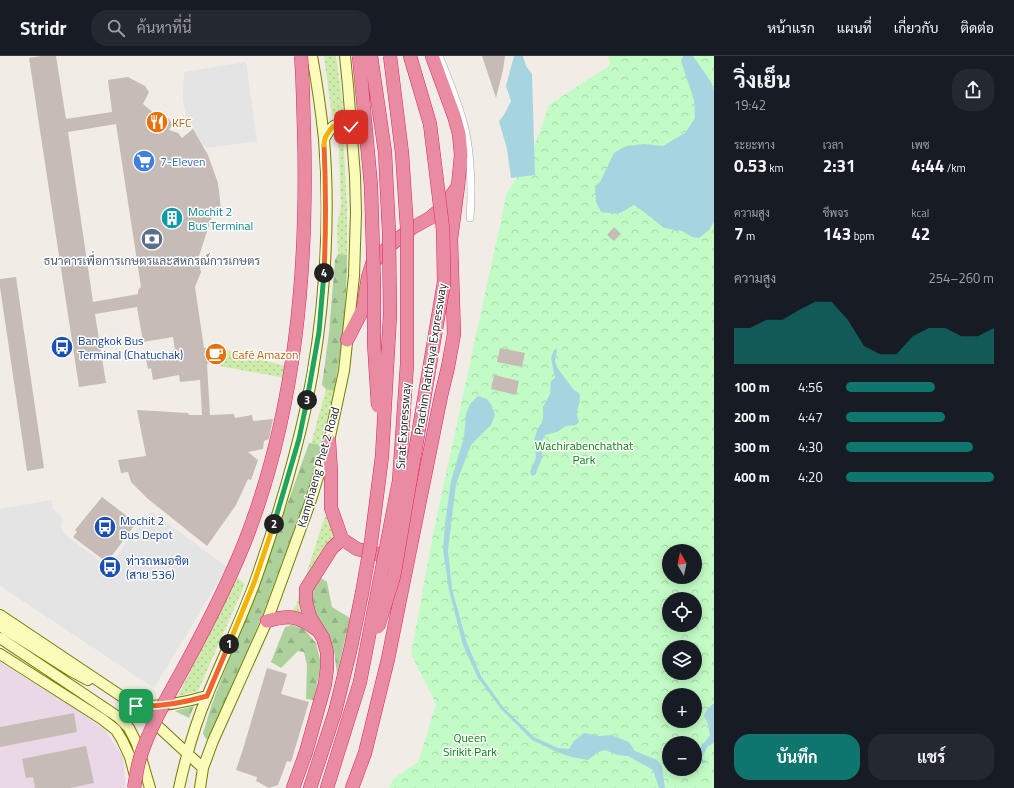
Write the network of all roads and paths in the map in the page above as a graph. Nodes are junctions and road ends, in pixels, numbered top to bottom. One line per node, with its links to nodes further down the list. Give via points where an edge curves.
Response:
1 (301, 56): 32 (highway, bridge, via 305,156 303,265 299,316 278,437 263,492 244,545 222,594 151,729 140,758)
2 (312, 56): 11 (main road)
3 (345, 56): 10 (main road, Kamphaeng Phet 2 Road)
4 (359, 56): 16 (highway, bridge, via 371,186 374,343)
5 (371, 56): 16 (highway, Sirat Expressway, bridge, via 385,152 389,233 390,315)
6 (390, 56): 25 (highway, Sirat Expressway, bridge, via 402,153 407,228 408,364 399,481)
7 (410, 56): 25 (highway, Prachim Ratthaya Expressway, bridge, via 430,124 443,230 444,282 394,576)
8 (432, 56): 12 (highway, via 459,134 461,155)
9 (439, 56): 13 (street, via 465,128)
10 (351, 127): 11 (main road, via 335,124); 14 (main road, Kamphaeng Phet 2 Road, via 355,176 355,246)
11 (324, 139): 27 (main road, via 326,231 323,286 319,332 306,407 283,494 254,583)
12 (458, 186): 14 (highway, via 444,206 388,247 372,264 363,310); 18 (highway, via 451,239 454,334)
13 (470, 218)
14 (347, 340): 15 (main road, Kamphaeng Phet 2 Road, via 344,370)
15 (328, 441): 17 (highway, via 331,472 330,508); 20 (main road, Kamphaeng Phet 2 Road, via 310,503)
16 (382, 456): 38 (highway, Sirat Expressway, bridge, via 371,542 351,647)
17 (342, 539): 18 (highway, via 357,549 395,558); 22 (highway, via 332,548 306,589 310,617)
18 (408, 556): 31 (highway, via 388,659 365,753)
19 (0, 615): 26 (main road)
20 (267, 621): 22 (highway, via 284,617 296,618 304,620); 30 (main road, Kamphaeng Phet 2 Road)
21 (0, 626): 26 (main road, via 71,672)
22 (317, 630): 37 (highway, via 323,638 327,652 327,668 306,752)
23 (0, 638): 34 (main road, via 118,717 129,728 137,744)
24 (0, 654): 33 (main road, via 116,730 130,757)
25 (360, 682): 39 (highway, Sirat Expressway)
26 (108, 687): 28 (main road)
27 (207, 696): 28 (main road, via 173,705); 29 (main road)
28 (136, 706): 29 (main road)
29 (186, 753): 30 (main road); 35 (main road)
30 (203, 768): 36 (main road, Kamphaeng Phet 2 Road)
31 (352, 787)
32 (134, 788)
33 (137, 788)
34 (150, 788)
35 (179, 788)
36 (200, 788)
37 (293, 788)
38 (310, 788)
39 (327, 788)

